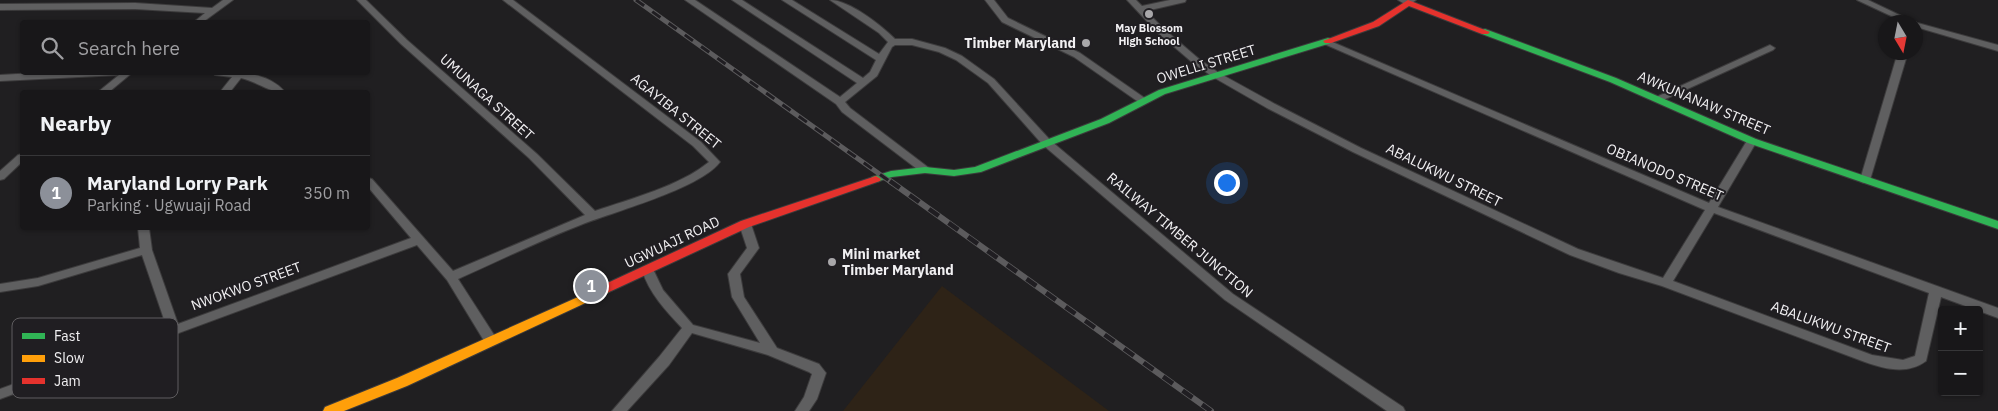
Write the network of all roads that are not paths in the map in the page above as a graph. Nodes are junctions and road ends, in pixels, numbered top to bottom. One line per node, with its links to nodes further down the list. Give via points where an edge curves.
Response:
1 (43, 0): 16 (street)
2 (229, 0): 18 (street)
3 (361, 0): 49 (street, UMUNAGA STREET)
4 (507, 0): 49 (street, AGAYIBA STREET, via 715,160 714,165 696,175 626,206)
5 (689, 0): 40 (street)
6 (736, 0): 34 (street)
7 (786, 0): 26 (street)
8 (834, 0): 22 (street, via 882,30)
9 (989, 0): 39 (street, via 1005,20 1077,56)
10 (1131, 0): 17 (street, ABALUKWU STREET)
11 (1182, 0): 17 (street)
12 (1861, 0): 19 (street)
13 (1407, 1): 23 (street, OWELLI STREET, via 1376,24); 38 (street, AWKUNANAW STREET)
14 (139, 3): 16 (street); 18 (street)
15 (0, 7): 16 (street)
16 (35, 8)
17 (1141, 9): 32 (street, ABALUKWU STREET, via 1161,31)
18 (213, 11): 20 (street)
19 (1894, 15)
20 (201, 20)
21 (1923, 26): 25 (street)
22 (893, 42): 26 (street); 42 (street, RAILWAY TIMBER JUNCTION, via 927,45 966,63 991,81)
23 (1327, 43): 32 (street, OWELLI STREET); 48 (street, OBIANODO STREET)
24 (1770, 48): 38 (street)
25 (1998, 48)
26 (882, 60): 34 (street)
27 (1901, 60): 46 (street)
28 (60, 75): 33 (street)
29 (125, 75): 35 (street)
30 (238, 75): 36 (street)
31 (242, 75): 37 (street, via 267,82)
32 (1216, 75): 39 (street, OWELLI STREET); 57 (street, ABALUKWU STREET, via 1357,150 1497,217 1594,261)
33 (0, 78)
34 (864, 83): 40 (street)
35 (106, 90)
36 (227, 90)
37 (277, 90)
38 (1657, 99): 41 (street, AWKUNANAW STREET)
39 (1144, 101): 42 (street, OWELLI STREET, via 1105,121)
40 (840, 102): 44 (street)
41 (1752, 141): 46 (street, AWKUNANAW STREET); 48 (street)
42 (1047, 143): 44 (street, OWELLI STREET, via 978,170 954,173); 71 (street, RAILWAY TIMBER JUNCTION, via 1229,298)
43 (20, 159): 45 (street)
44 (925, 170): 50 (street, UGWUAJI ROAD, via 882,177)
45 (0, 177)
46 (1865, 180): 51 (street, AWKUNANAW STREET)
47 (370, 183): 53 (street)
48 (1711, 208): 57 (street); 59 (street, OBIANODO STREET)
49 (593, 216): 56 (street, AGAYIBA STREET)
50 (744, 224): 55 (street, UGWUAJI ROAD); 65 (street, via 753,248 734,274 738,297)
51 (1998, 225)
52 (143, 230): 54 (street)
53 (418, 240): 56 (street); 62 (street, NWOKWO STREET)
54 (146, 250): 58 (street, via 38,282); 61 (street)
55 (648, 270): 63 (street, via 659,291); 64 (street, UGWUAJI ROAD)
56 (451, 276): 64 (street)
57 (1666, 283): 59 (street, ABALUKWU STREET, via 1870,359 1900,366 1916,363 1921,358)
58 (0, 288)
59 (1936, 290): 60 (street, OBIANODO STREET)
60 (1998, 313)
61 (170, 318)
62 (178, 326)
63 (689, 328): 65 (street); 69 (street)
64 (491, 341): 68 (street, UGWUAJI ROAD)
65 (772, 351): 70 (street, via 820,373)
66 (12, 389): 67 (street, NWOKWO STREET)
67 (0, 394)
68 (330, 411)
69 (619, 411)
70 (802, 411)
71 (1398, 411)

